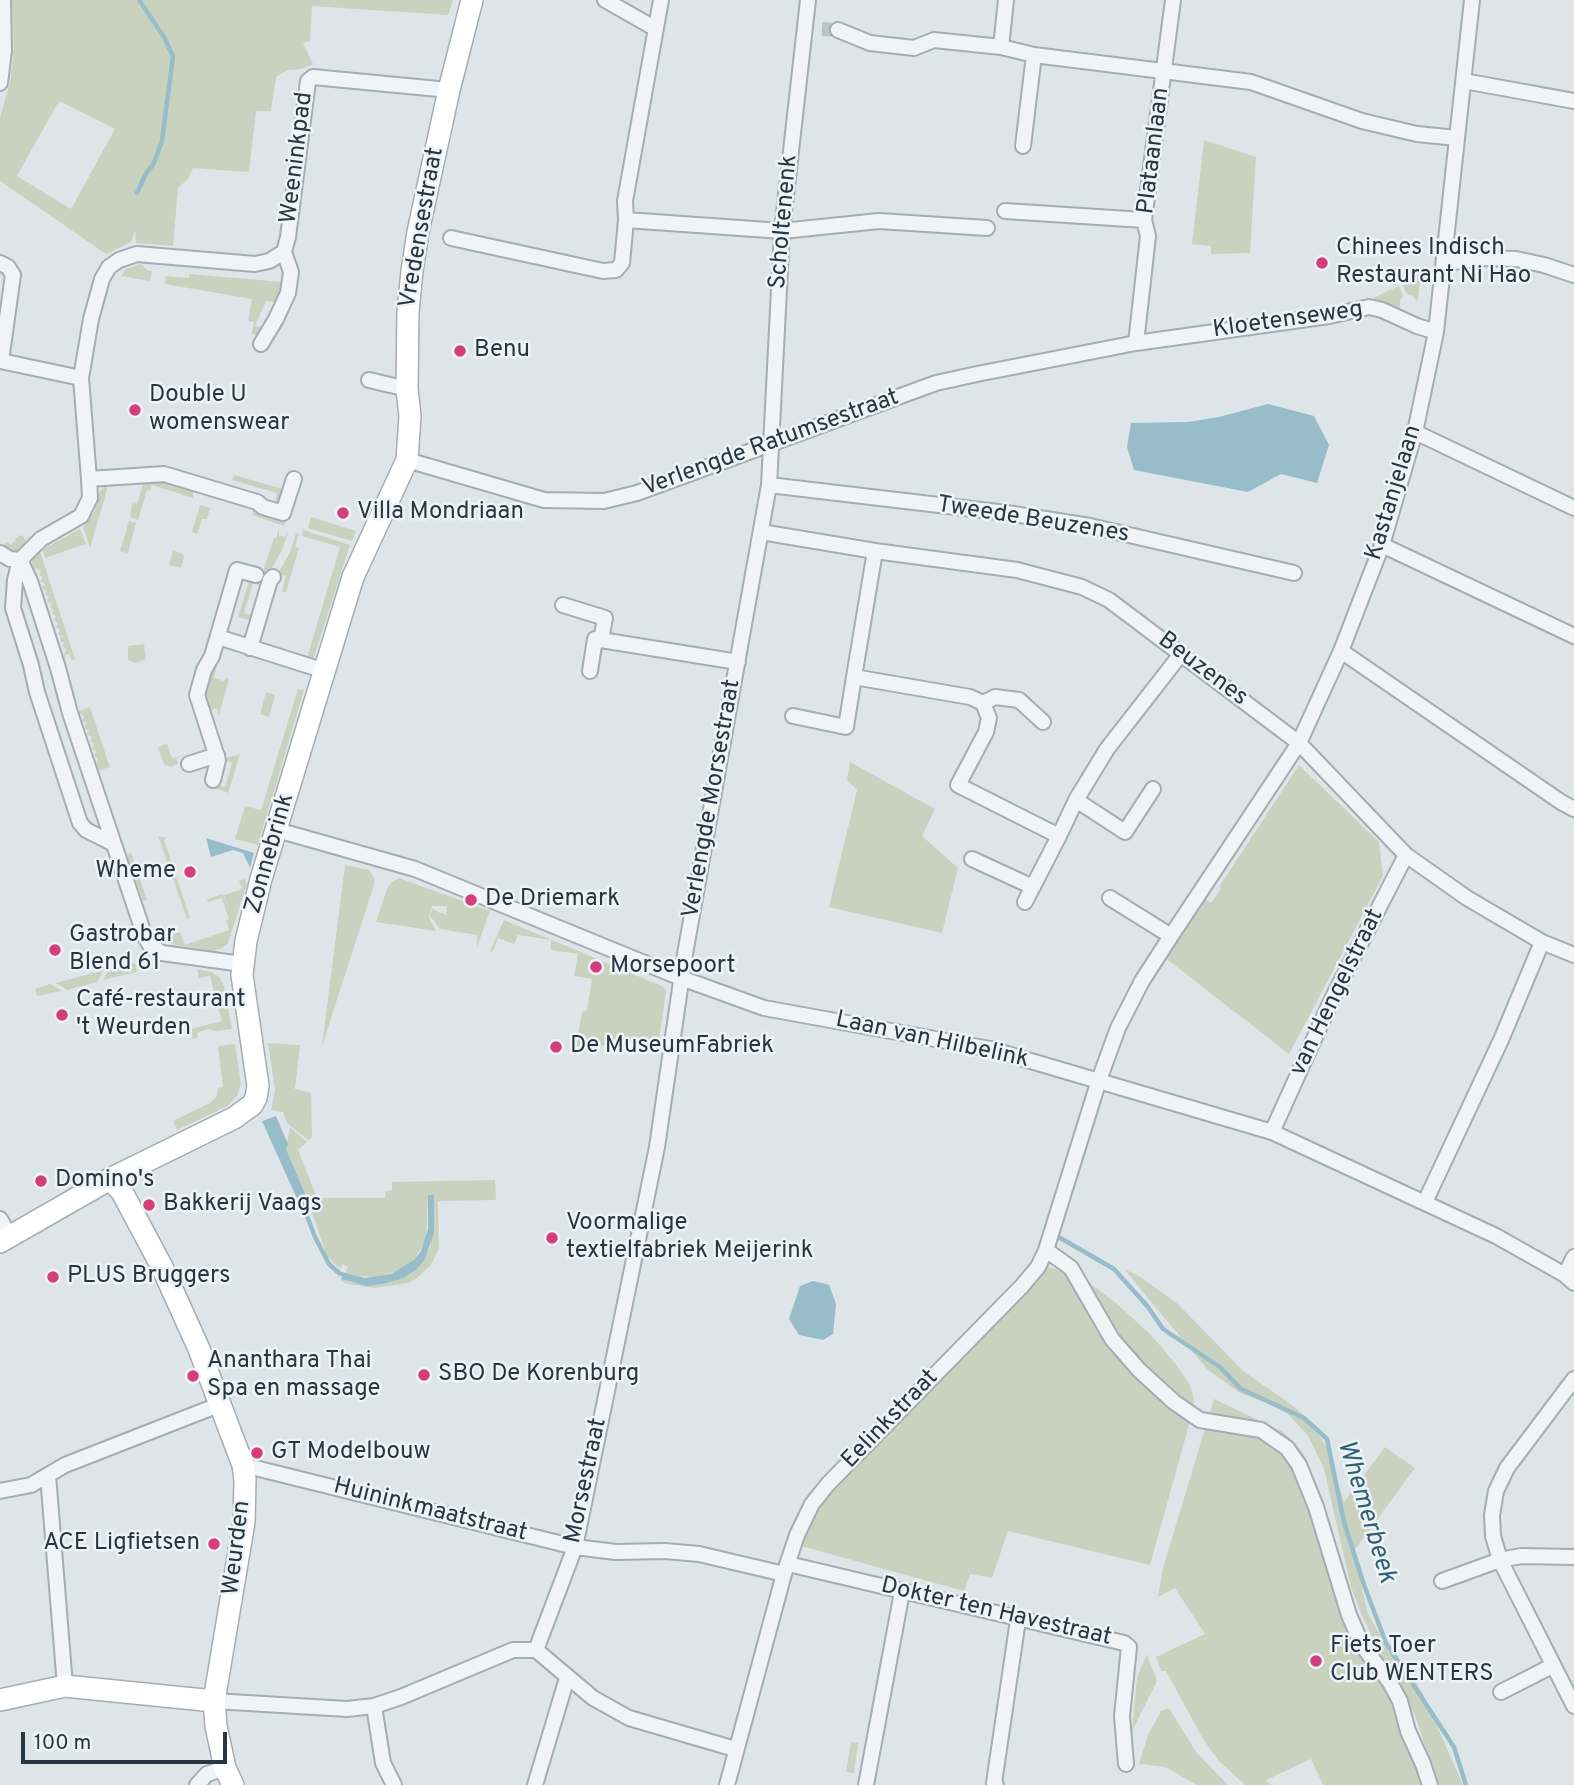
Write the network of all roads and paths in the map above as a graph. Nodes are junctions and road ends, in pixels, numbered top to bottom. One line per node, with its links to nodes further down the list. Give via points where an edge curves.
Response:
1 (3, 0): 17 (street)
2 (472, 0): 18 (street, Vredensestraat)
3 (604, 0): 10 (street)
4 (661, 0): 10 (street)
5 (808, 0): 9 (street, Scholtenenk)
6 (1006, 0): 13 (street)
7 (1172, 0): 15 (street, Plataanlaan)
8 (1472, 0): 16 (street, Kastanjelaan)
9 (806, 27): 11 (street); 26 (street, Scholtenenk)
10 (656, 29): 23 (street, via 625,201)
11 (822, 29)
12 (838, 30): 13 (street, via 870,43 914,48 934,40)
13 (1001, 47): 14 (street)
14 (1034, 55): 15 (street); 21 (street)
15 (1165, 71): 20 (street, via 1251,82 1363,121); 24 (street, Plataanlaan)
16 (1464, 80): 19 (street); 20 (street, Kastanjelaan)
17 (0, 83)
18 (449, 90): 28 (street, Weeninkpad, via 319,77 307,81); 38 (street, Vredensestraat, via 412,271)
19 (1574, 101)
20 (1457, 138): 30 (street, Kastanjelaan)
21 (1023, 146)
22 (1005, 211): 24 (street)
23 (626, 220): 26 (street); 27 (street, via 622,263 616,270)
24 (1144, 220): 34 (street, Plataanlaan, via 1148,236)
25 (987, 228): 26 (street, via 879,221)
26 (782, 230): 40 (street, Scholtenenk)
27 (451, 238)
28 (284, 252): 33 (street, Weeninkpad, via 291,272 288,293); 36 (street, Weeninkpad, via 255,264 137,254 119,260 102,279)
29 (0, 262): 35 (street, via 13,275)
30 (1445, 263): 31 (street, via 1516,259); 32 (street, Kastanjelaan)
31 (1574, 275)
32 (1436, 331): 34 (street, Kloetenseweg, via 1369,307); 39 (street, Kastanjelaan)
33 (261, 344)
34 (1136, 344): 40 (street, Verlengde Ratumsestraat, via 936,383)
35 (1, 361): 36 (street)
36 (81, 377): 42 (street)
37 (369, 380): 38 (street)
38 (407, 388): 41 (street, Vredensestraat)
39 (1415, 432): 45 (street); 47 (street, Kastanjelaan)
40 (770, 445): 41 (street, Verlengde Ratumsestraat, via 604,501 544,500); 44 (street, Verlengde Morsestraat)
41 (407, 460): 63 (street, Zonnebrink, via 353,578)
42 (89, 479): 43 (street, via 164,474 290,516); 50 (street, via 90,498 81,516 41,539)
43 (294, 479)
44 (769, 485): 46 (street, Verlengde Morsestraat); 51 (street, Tweede Beuzenes, via 1090,526)
45 (1574, 508)
46 (761, 532): 48 (street, Beuzenes); 61 (street, Verlengde Morsestraat)
47 (1382, 545): 55 (street); 59 (street, Kastanjelaan)
48 (875, 551): 60 (street, Beuzenes, via 1017,570 1082,587 1109,600); 66 (street)
49 (0, 552): 50 (street)
50 (20, 560): 62 (street); 65 (street, via 13,608)
51 (1294, 573)
52 (256, 575): 56 (street, via 237,570)
53 (273, 577): 58 (street)
54 (563, 605): 57 (street, via 605,618)
55 (1574, 636)
56 (218, 637): 58 (street); 71 (street, via 197,695)
57 (601, 640): 61 (street, Verlengde Morsestraat); 64 (street, via 595,639)
58 (250, 648): 63 (street)
59 (1341, 651): 70 (street, Kastanjelaan); 76 (street)
60 (1181, 654): 70 (street, Beuzenes); 75 (street, via 1107,749)
61 (738, 662): 89 (street, Verlengde Morsestraat)
62 (58, 668): 65 (street); 79 (street)
63 (325, 671): 77 (street, Zonnebrink)
64 (590, 671)
65 (34, 675): 79 (street, via 80,823)
66 (854, 677): 67 (street); 68 (street, via 846,727)
67 (983, 703): 69 (street, via 995,697 1018,700); 78 (street, via 989,718 986,733 958,785)
68 (793, 716)
69 (1043, 722)
70 (1298, 743): 80 (street, Beuzenes); 85 (street, Kastanjelaan)
71 (217, 755): 72 (street); 73 (street)
72 (189, 764)
73 (213, 780)
74 (1153, 789): 75 (street, via 1125,832)
75 (1076, 800): 78 (street)
76 (1574, 809)
77 (277, 830): 88 (street, Zonnebrink); 89 (street, Laan van Hilbelink, via 415,869)
78 (1059, 836): 82 (street)
79 (112, 843): 88 (street, via 142,930 155,949)
80 (1406, 855): 86 (street, Beuzenes); 91 (street, van Hengelstraat, via 1332,998)
81 (972, 859): 82 (street)
82 (1033, 887): 84 (street)
83 (1110, 898): 85 (street)
84 (1025, 902)
85 (1171, 936): 90 (street, Kastanjelaan, via 1118,1028)
86 (1542, 942): 87 (street, Beuzenes); 93 (street)
87 (1574, 955)
88 (242, 964): 92 (street, Zonnebrink, via 258,1086 252,1105)
89 (681, 978): 90 (street, Laan van Hilbelink, via 764,1008 990,1049); 103 (street, Morsestraat, via 657,1147)
90 (1099, 1080): 91 (street, Laan van Hilbelink); 95 (street, Eelinkstraat)
91 (1272, 1132): 93 (street, Laan van Hilbelink)
92 (110, 1180): 94 (street, Zonnebrink); 99 (street, Weurden, via 122,1192 162,1267)
93 (1424, 1202): 97 (street, Laan van Hilbelink, via 1496,1236)
94 (3, 1232)
95 (1046, 1250): 106 (street, Eelinkstraat, via 1022,1286 828,1484 812,1504); 128 (street, via 1071,1268 1112,1339 1174,1402 1200,1420 1261,1430 1287,1448 1316,1507 1353,1625 1400,1701)
96 (1574, 1256): 97 (street)
97 (1570, 1279)
98 (1574, 1379): 105 (street, via 1507,1468 1496,1491 1493,1525)
99 (221, 1404): 100 (street, Weurden); 101 (street)
100 (243, 1465): 103 (street, Huininkmaatstraat); 116 (street, Weurden, via 244,1521)
101 (48, 1475): 102 (street, via 31,1485); 113 (street)
102 (0, 1491)
103 (575, 1547): 106 (street, Huininkmaatstraat, via 699,1554); 110 (street, Morsestraat)
104 (1574, 1557): 105 (street)
105 (1500, 1560): 107 (street); 111 (street)
106 (786, 1569): 108 (street, Dokter ten Havestraat); 119 (street, Eelinkstraat)
107 (1443, 1581)
108 (902, 1592): 109 (street, Dokter ten Havestraat); 126 (street)
109 (1018, 1620): 120 (street, Dokter ten Havestraat, via 1129,1647 1122,1716); 127 (street)
110 (536, 1650): 112 (street); 117 (street, via 513,1650)
111 (1552, 1666): 114 (street); 118 (street)
112 (566, 1678): 119 (street, via 629,1718); 124 (street)
113 (65, 1686): 115 (street); 116 (street)
114 (1501, 1692)
115 (0, 1700)
116 (214, 1701): 117 (street, via 347,1709); 121 (street, Weurden)
117 (374, 1706): 123 (street, via 383,1763)
118 (1574, 1706)
119 (735, 1749): 125 (street, Eelinkstraat)
120 (1126, 1764)
121 (229, 1777): 122 (street, via 207,1774)
122 (197, 1785)
123 (394, 1785)
124 (535, 1785)
125 (727, 1785)
126 (866, 1785)
127 (996, 1785)
128 (1430, 1785)

